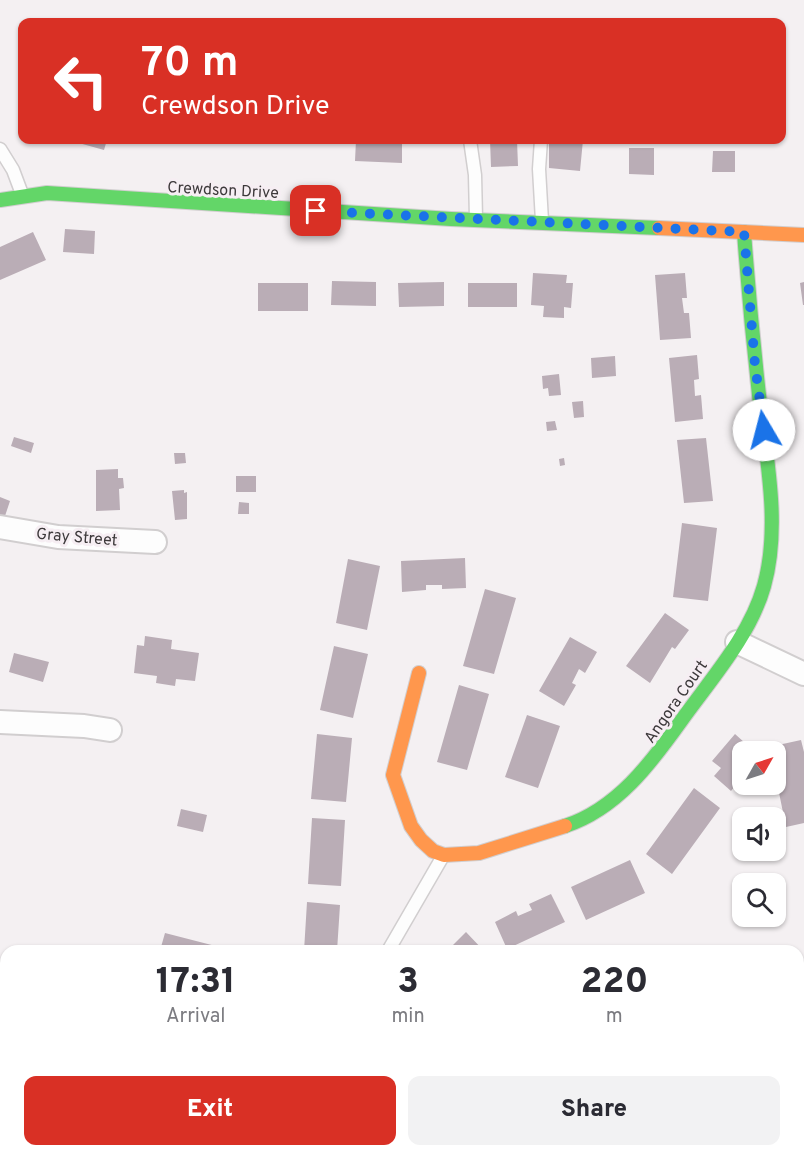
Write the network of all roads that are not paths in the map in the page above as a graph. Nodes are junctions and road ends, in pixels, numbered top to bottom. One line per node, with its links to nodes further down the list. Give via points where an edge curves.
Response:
1 (471, 144): 6 (lane)
2 (541, 144): 7 (lane)
3 (0, 149): 4 (lane)
4 (22, 194): 5 (street, Crewdson Drive); 6 (street, Crewdson Drive)
5 (0, 200)
6 (476, 220): 7 (street, Crewdson Drive)
7 (542, 223): 8 (street, Crewdson Drive)
8 (744, 232): 9 (street, Crewdson Drive); 12 (street, Angora Court, via 767,462 770,537 757,608)
9 (804, 235)
10 (0, 527): 11 (street, Gray Street, via 58,537)
11 (155, 542)
12 (737, 642): 14 (street); 17 (street, Angora Court, via 644,772 618,796 576,822 508,845 467,855)
13 (419, 673): 17 (street, via 393,775 411,826 433,851)
14 (804, 674)
15 (0, 722): 16 (street)
16 (110, 730)
17 (444, 855): 18 (lane)
18 (391, 945)

